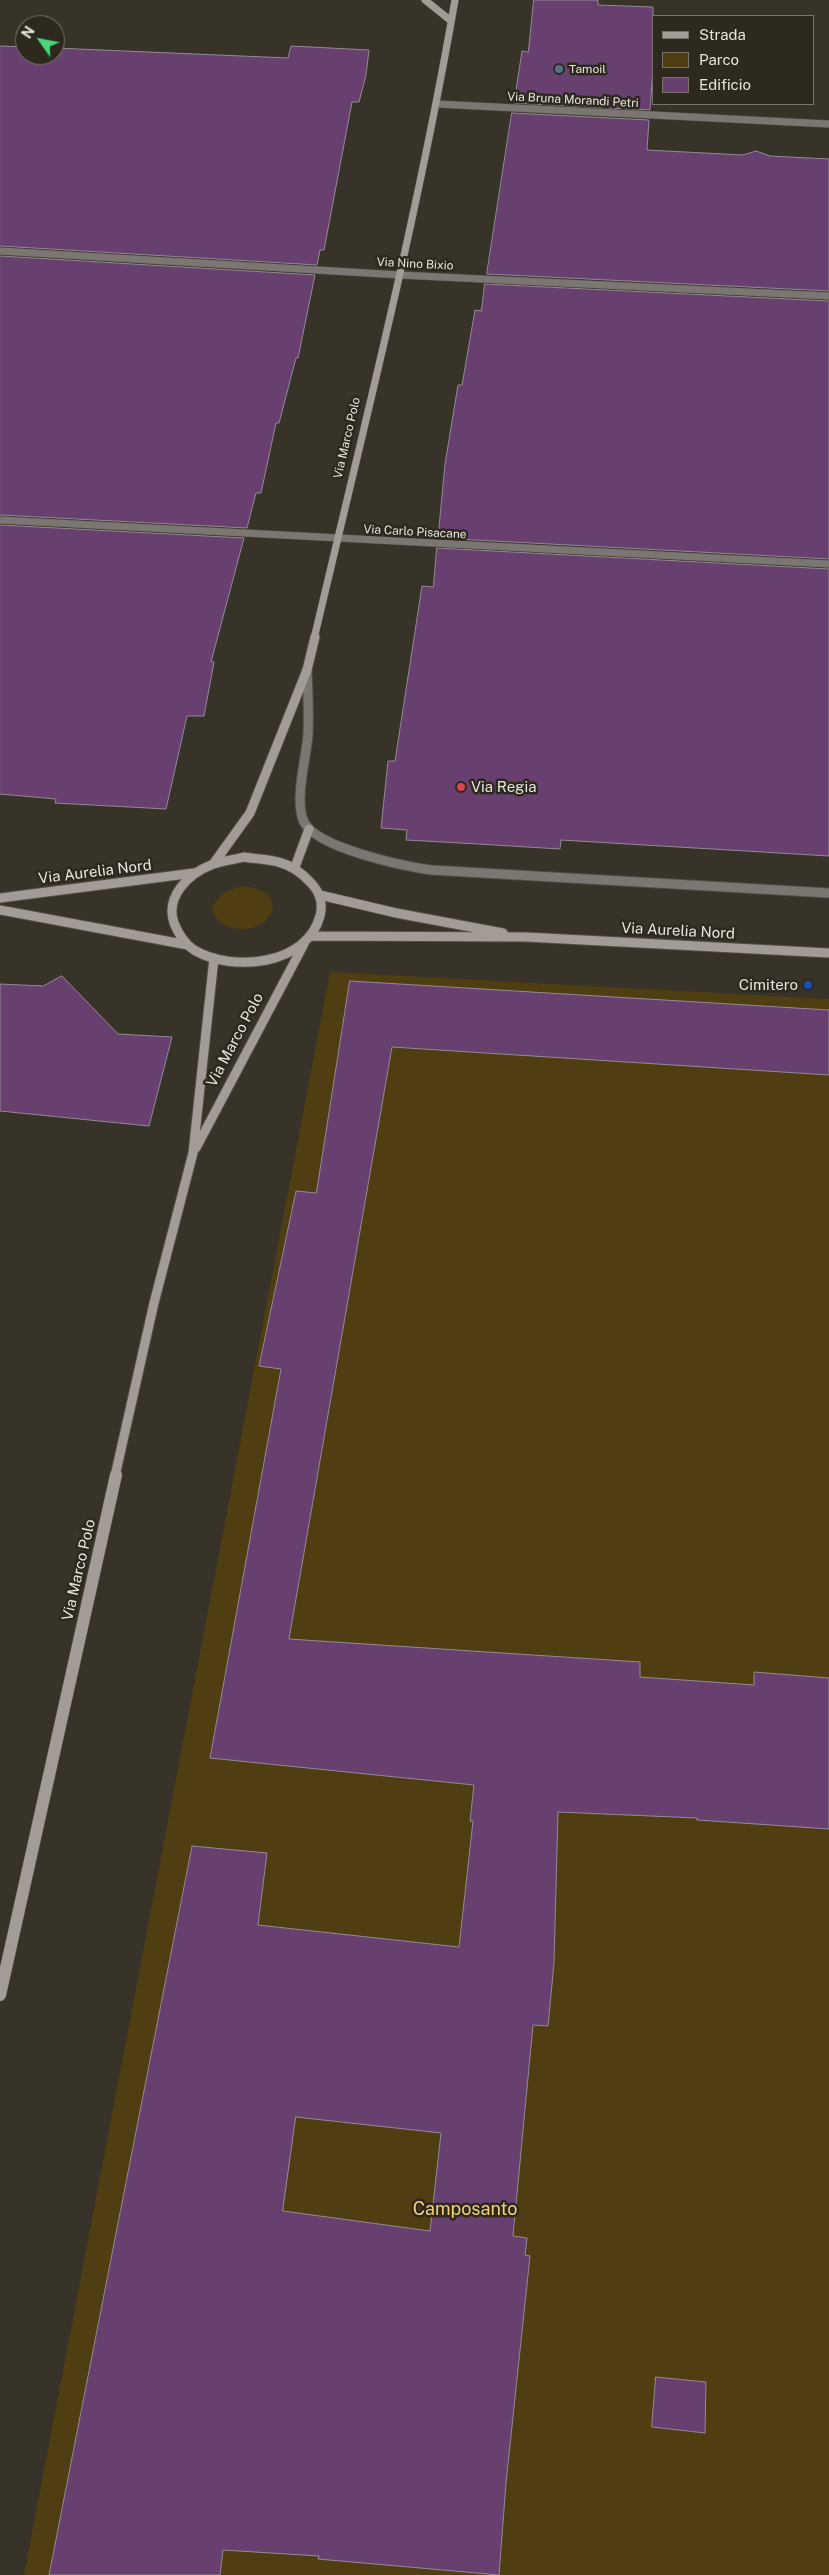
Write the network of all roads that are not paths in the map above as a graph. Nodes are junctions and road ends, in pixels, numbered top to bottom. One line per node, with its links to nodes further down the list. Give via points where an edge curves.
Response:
1 (425, 0): 3 (street)
2 (454, 0): 3 (street, Via Marco Polo)
3 (450, 20): 4 (street, Via Marco Polo)
4 (436, 104): 5 (street, Via Bruna Morandi Petri); 7 (street, Via Marco Polo)
5 (829, 124)
6 (0, 251): 7 (street, Via Nino Bixio)
7 (400, 275): 8 (street, Via Nino Bixio); 10 (street, Via Marco Polo)
8 (829, 296)
9 (0, 520): 10 (street, Via Carlo Pisacane)
10 (336, 539): 11 (street, Via Carlo Pisacane); 12 (street, Via Marco Polo)
11 (829, 564)
12 (307, 670): 13 (street, via 309,741 300,803); 14 (street, Via Marco Polo, via 257,799)
13 (309, 829): 15 (street); 17 (street, via 336,844 420,869)
14 (214, 863): 15 (street, via 230,858 262,858); 16 (street)
15 (295, 867): 18 (street, via 311,879)
16 (194, 873): 19 (street, Via Aurelia Nord); 23 (street, via 176,892 170,915 179,936)
17 (829, 893)
18 (320, 895): 21 (street, Via Aurelia Nord); 22 (street, via 323,909 319,923)
19 (0, 898)
20 (0, 910): 23 (street)
21 (526, 937): 22 (street, Via Aurelia Nord); 24 (street, Via Aurelia Nord)
22 (308, 939): 25 (street, via 291,951 252,962); 26 (street, Via Marco Polo)
23 (189, 946): 25 (street)
24 (829, 953)
25 (214, 958): 26 (street, Via Marco Polo)
26 (193, 1153): 27 (street, Via Marco Polo, via 154,1303)
27 (0, 1995)

